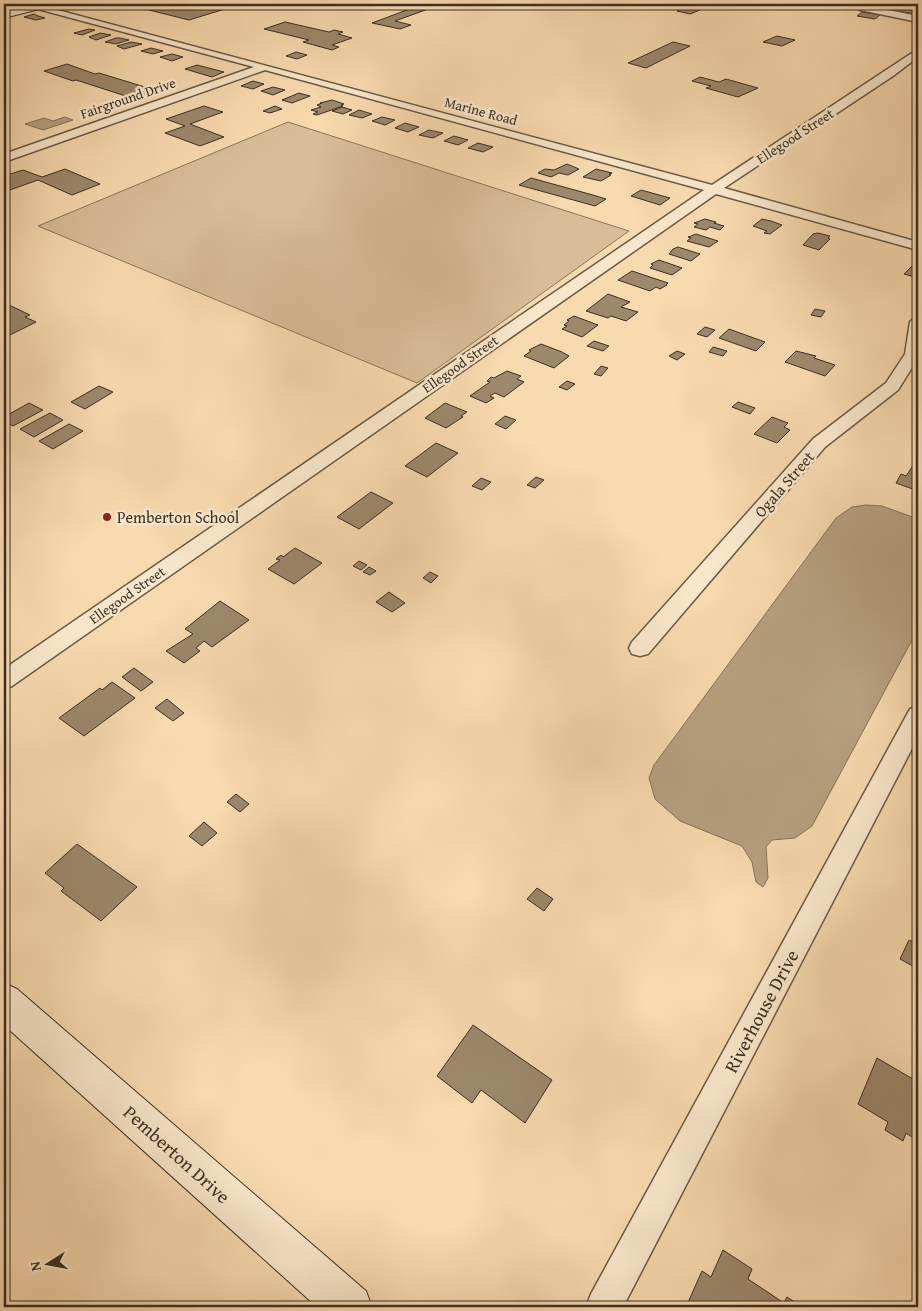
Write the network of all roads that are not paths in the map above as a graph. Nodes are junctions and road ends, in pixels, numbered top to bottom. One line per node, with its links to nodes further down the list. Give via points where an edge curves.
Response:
1 (42, 5): 3 (street); 6 (street, Marine Road)
2 (863, 8): 4 (street)
3 (4, 15)
4 (918, 19)
5 (918, 52): 8 (street, Ellegood Street, via 890,74)
6 (262, 68): 7 (street, Fairground Drive); 8 (street, Marine Road)
7 (4, 158)
8 (714, 189): 9 (street, Marine Road); 12 (street, Ellegood Street)
9 (918, 246)
10 (918, 322): 11 (street, Ogala Street, via 913,354 892,386 819,443)
11 (640, 648)
12 (4, 680)
13 (918, 715): 16 (street, Riverhouse Drive)
14 (4, 1001): 15 (street, Pemberton Drive)
15 (350, 1307)
16 (604, 1307)

